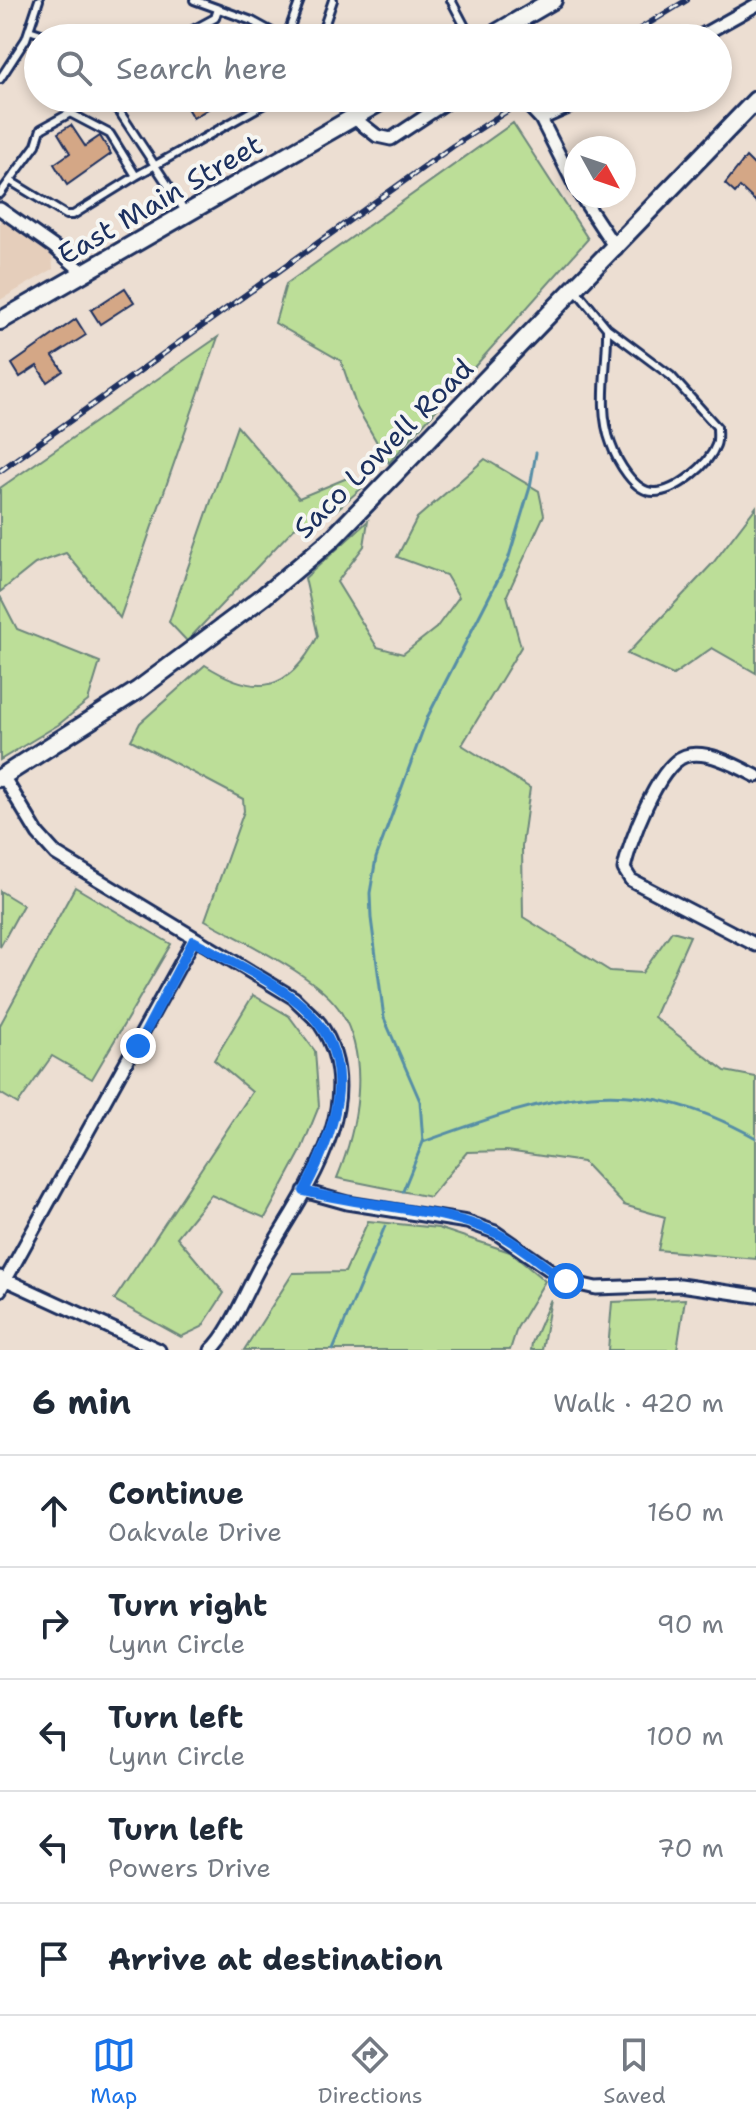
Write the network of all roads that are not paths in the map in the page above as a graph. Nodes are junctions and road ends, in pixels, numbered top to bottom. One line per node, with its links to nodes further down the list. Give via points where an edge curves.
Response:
1 (39, 0): 10 (lane)
2 (195, 0): 9 (lane)
3 (300, 0): 13 (lane)
4 (333, 0): 14 (lane)
5 (451, 0): 15 (lane)
6 (553, 0): 8 (street)
7 (756, 5): 17 (street)
8 (526, 6): 16 (street)
9 (218, 9): 11 (lane); 12 (lane)
10 (31, 24)
11 (204, 24)
12 (258, 24)
13 (290, 24)
14 (325, 24)
15 (464, 24)
16 (505, 24)
17 (722, 24)
18 (24, 38): 19 (lane)
19 (0, 79)
20 (753, 110): 37 (street, Saco Lowell Road)
21 (120, 112): 29 (lane)
22 (250, 112): 29 (lane)
23 (361, 112): 27 (street, East Main Street)
24 (432, 112): 27 (street, via 391,139 377,136)
25 (534, 112): 28 (street)
26 (557, 112): 28 (street)
27 (354, 118): 36 (street, East Main Street)
28 (541, 119): 30 (street)
29 (156, 164): 31 (lane); 36 (lane)
30 (564, 164)
31 (136, 176): 32 (lane, via 73,215); 32 (lane, via 110,134 70,113 41,129)
32 (12, 182): 33 (lane)
33 (0, 194)
34 (589, 208): 37 (street)
35 (0, 209): 38 (street)
36 (187, 214): 38 (street, East Main Street)
37 (616, 249): 39 (street, Saco Lowell Road)
38 (84, 273): 40 (street, East Main Street)
39 (576, 290): 41 (lane); 43 (street, Saco Lowell Road, via 310,558 138,690)
40 (0, 321)
41 (607, 328): 41 (lane, via 671,376 717,427 716,446 701,467 673,487 654,493 639,487 611,445 604,398)
42 (756, 776): 45 (street, via 715,757 686,755 673,764 645,810 624,869 631,880)
43 (2, 777): 44 (street, via 56,854)
44 (193, 941): 46 (street, via 294,998 319,1022 332,1047 339,1096 327,1147); 47 (street)
45 (756, 945)
46 (304, 1191): 48 (street, via 467,1222 517,1244 566,1281 596,1288 680,1285); 50 (street)
47 (2, 1282): 49 (street)
48 (756, 1296)
49 (159, 1350)
50 (211, 1350)

